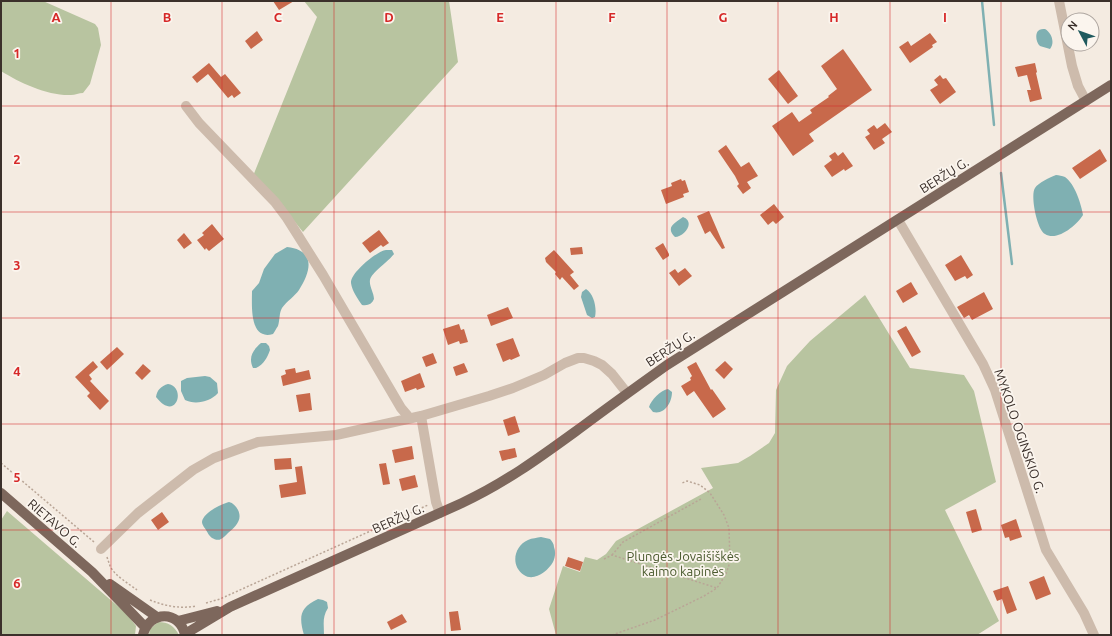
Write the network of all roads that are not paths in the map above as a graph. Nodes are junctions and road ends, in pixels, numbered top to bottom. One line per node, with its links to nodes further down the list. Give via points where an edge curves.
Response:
1 (1059, 1): 3 (street, via 1072,66)
2 (1111, 85): 3 (main road, BERŽŲ G.)
3 (1086, 101): 5 (main road, BERŽŲ G.)
4 (186, 106): 8 (street, via 287,218)
5 (898, 220): 6 (main road, BERŽŲ G.); 18 (street, MYKOLO OGINSKIO G., via 983,364 994,390 1046,550 1084,613)
6 (626, 393): 7 (street, via 602,366 594,361 578,358 507,390); 10 (main road, BERŽŲ G., via 548,452 508,478)
7 (421, 416): 8 (street); 10 (street)
8 (408, 419): 11 (street, via 336,435 258,442 214,458 192,470 138,512)
9 (1, 493): 12 (main road, RIETAVO G.)
10 (440, 513): 13 (main road, BERŽŲ G.)
11 (101, 549)
12 (92, 572): 14 (main road, RIETAVO G.); 16 (main road, RIETAVO G.)
13 (230, 607): 15 (main road); 17 (main road)
14 (157, 617): 15 (main road, RIETAVO G., via 172,617); 16 (main road, RIETAVO G., via 152,619)
15 (178, 621): 17 (main road)
16 (144, 631)
17 (185, 634)
18 (1094, 635)

